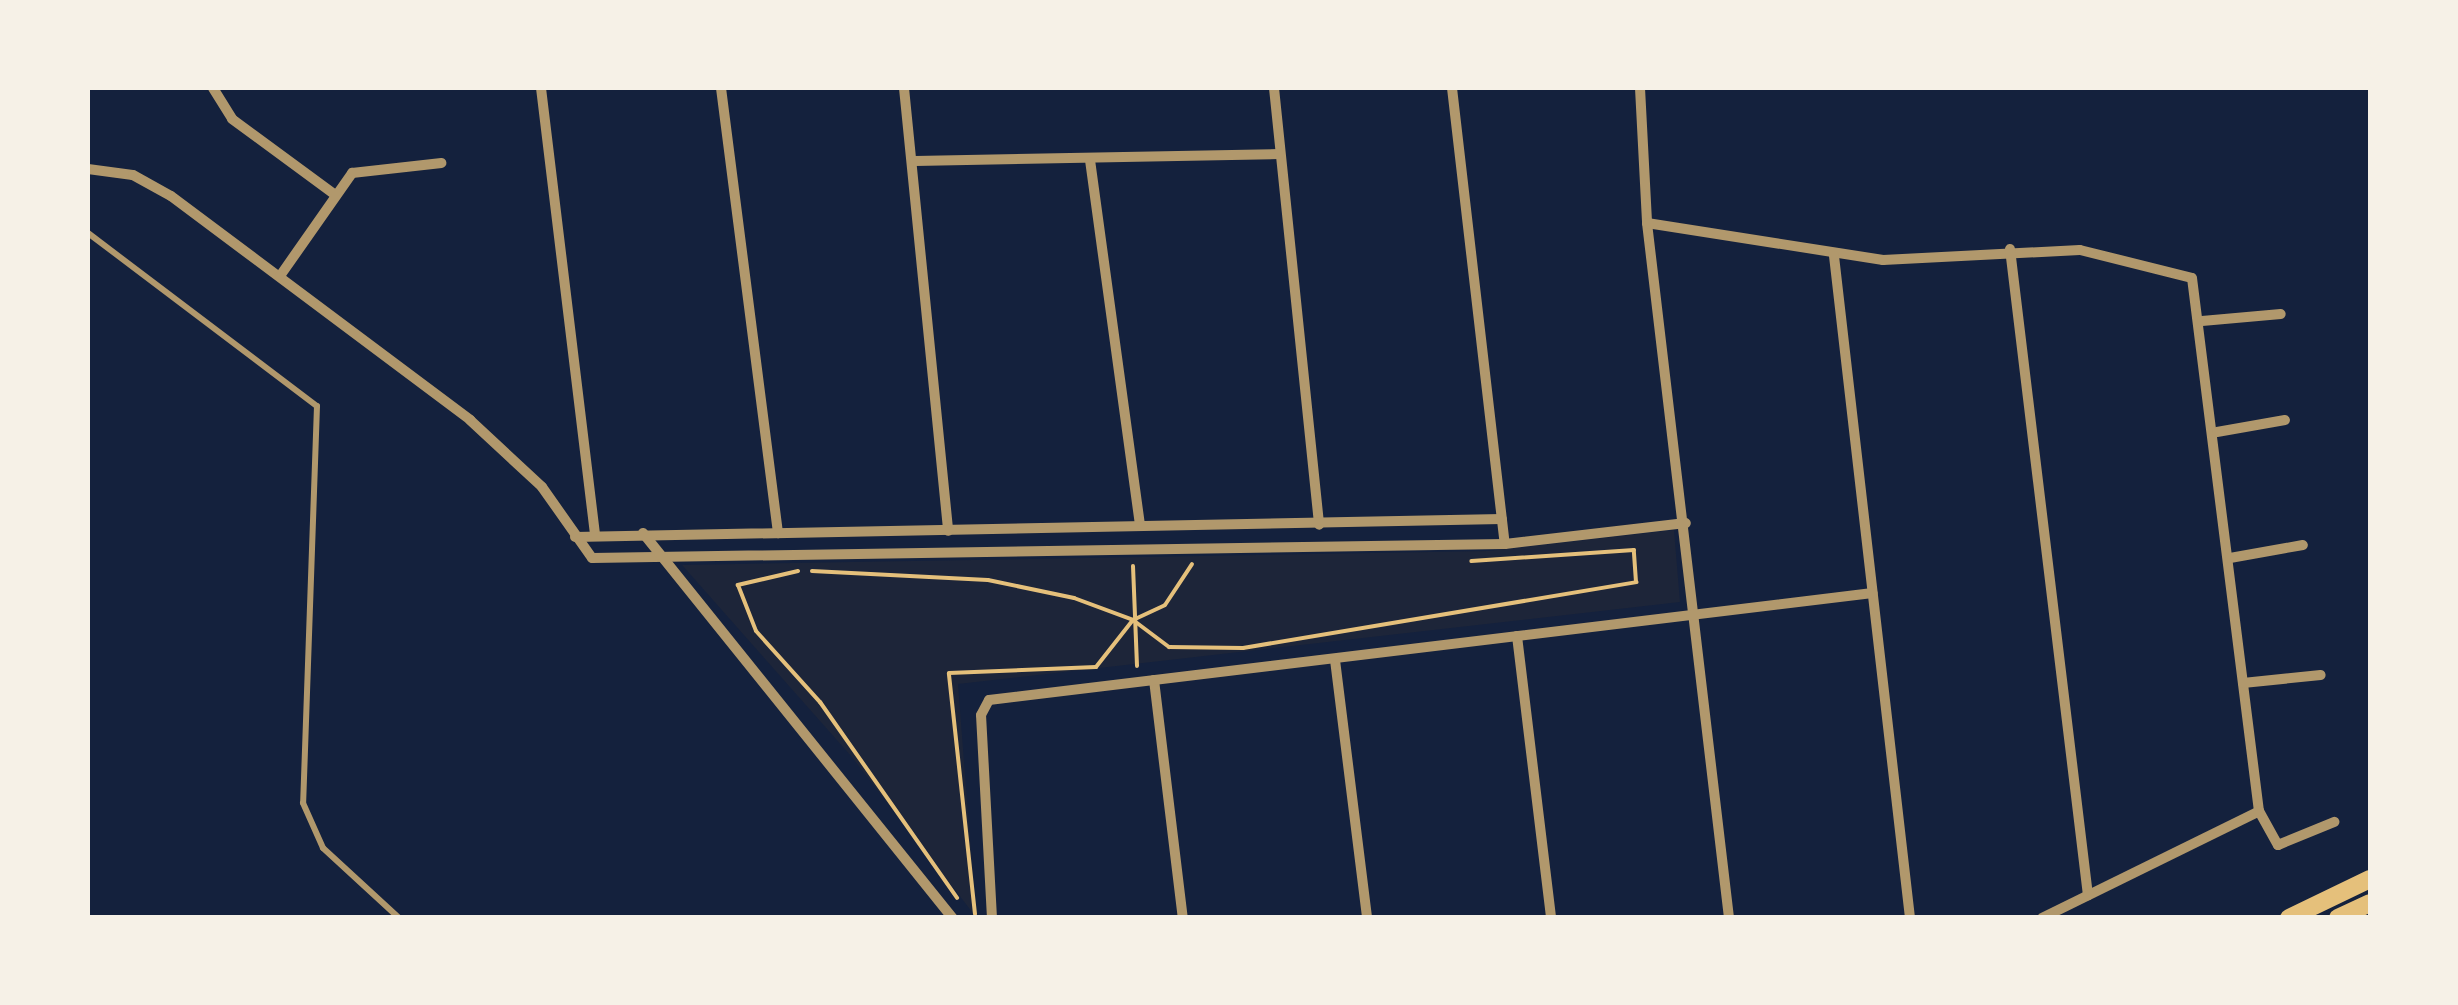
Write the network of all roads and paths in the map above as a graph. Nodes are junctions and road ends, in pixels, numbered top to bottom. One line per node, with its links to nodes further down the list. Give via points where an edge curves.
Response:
1 (213, 88): 13 (street, via 232,118)
2 (542, 88): 30 (street)
3 (721, 88): 29 (street)
4 (904, 88): 10 (street)
5 (1274, 88): 8 (street)
6 (1452, 88): 23 (street)
7 (1640, 88): 14 (street)
8 (1279, 154): 9 (street); 25 (street)
9 (1090, 160): 10 (street); 26 (street)
10 (915, 161): 27 (street)
11 (441, 164): 13 (street, via 360,169)
12 (88, 169): 18 (street, via 153,184)
13 (334, 194): 18 (street)
14 (1647, 223): 17 (street); 24 (street)
15 (88, 233): 54 (lane, via 317,406 302,803 323,848)
16 (2010, 249): 17 (street, via 1920,260); 20 (street, via 2110,255 2192,278); 51 (street)
17 (1834, 256): 39 (street)
18 (280, 276): 31 (street, via 517,460)
19 (2280, 314): 20 (street)
20 (2202, 321): 22 (street)
21 (2284, 420): 22 (street)
22 (2217, 432): 35 (street)
23 (1502, 519): 25 (street); 32 (street)
24 (1686, 523): 32 (street); 40 (street)
25 (1319, 525): 26 (street)
26 (1140, 526): 27 (street)
27 (948, 530): 29 (street)
28 (643, 533): 29 (street); 30 (street); 36 (street)
29 (778, 533)
30 (596, 536): 31 (street)
31 (575, 538): 36 (street, via 586,555)
32 (1505, 544): 34 (street)
33 (2303, 544): 35 (street)
34 (1133, 556): 36 (street); 41 (path)
35 (2230, 558): 47 (street)
36 (662, 560): 55 (street)
37 (1460, 560): 41 (path, via 1508,565 1634,550 1636,582 1243,648 1170,646)
38 (1206, 562): 41 (path, via 1190,564 1165,605)
39 (1873, 593): 40 (street); 62 (street)
40 (1697, 613): 42 (street); 61 (street)
41 (1134, 620): 46 (path); 56 (path, via 1096,667 949,673); 56 (path, via 988,580 799,571 738,585 756,631 820,702)
42 (1517, 636): 43 (street); 60 (street)
43 (1336, 660): 45 (street); 59 (street)
44 (2320, 675): 47 (street)
45 (1154, 680): 46 (street); 58 (street)
46 (1138, 681): 57 (street, via 985,702)
47 (2243, 684): 48 (street)
48 (2258, 811): 49 (street, via 2278,845); 51 (street)
49 (2334, 822)
50 (2370, 878): 64 (main road)
51 (2088, 894): 63 (street)
52 (2370, 902): 53 (main road)
53 (2342, 917)
54 (399, 918)
55 (952, 918)
56 (974, 918)
57 (992, 918)
58 (1183, 918)
59 (1367, 918)
60 (1552, 918)
61 (1729, 918)
62 (1910, 918)
63 (2042, 918)
64 (2290, 918)

